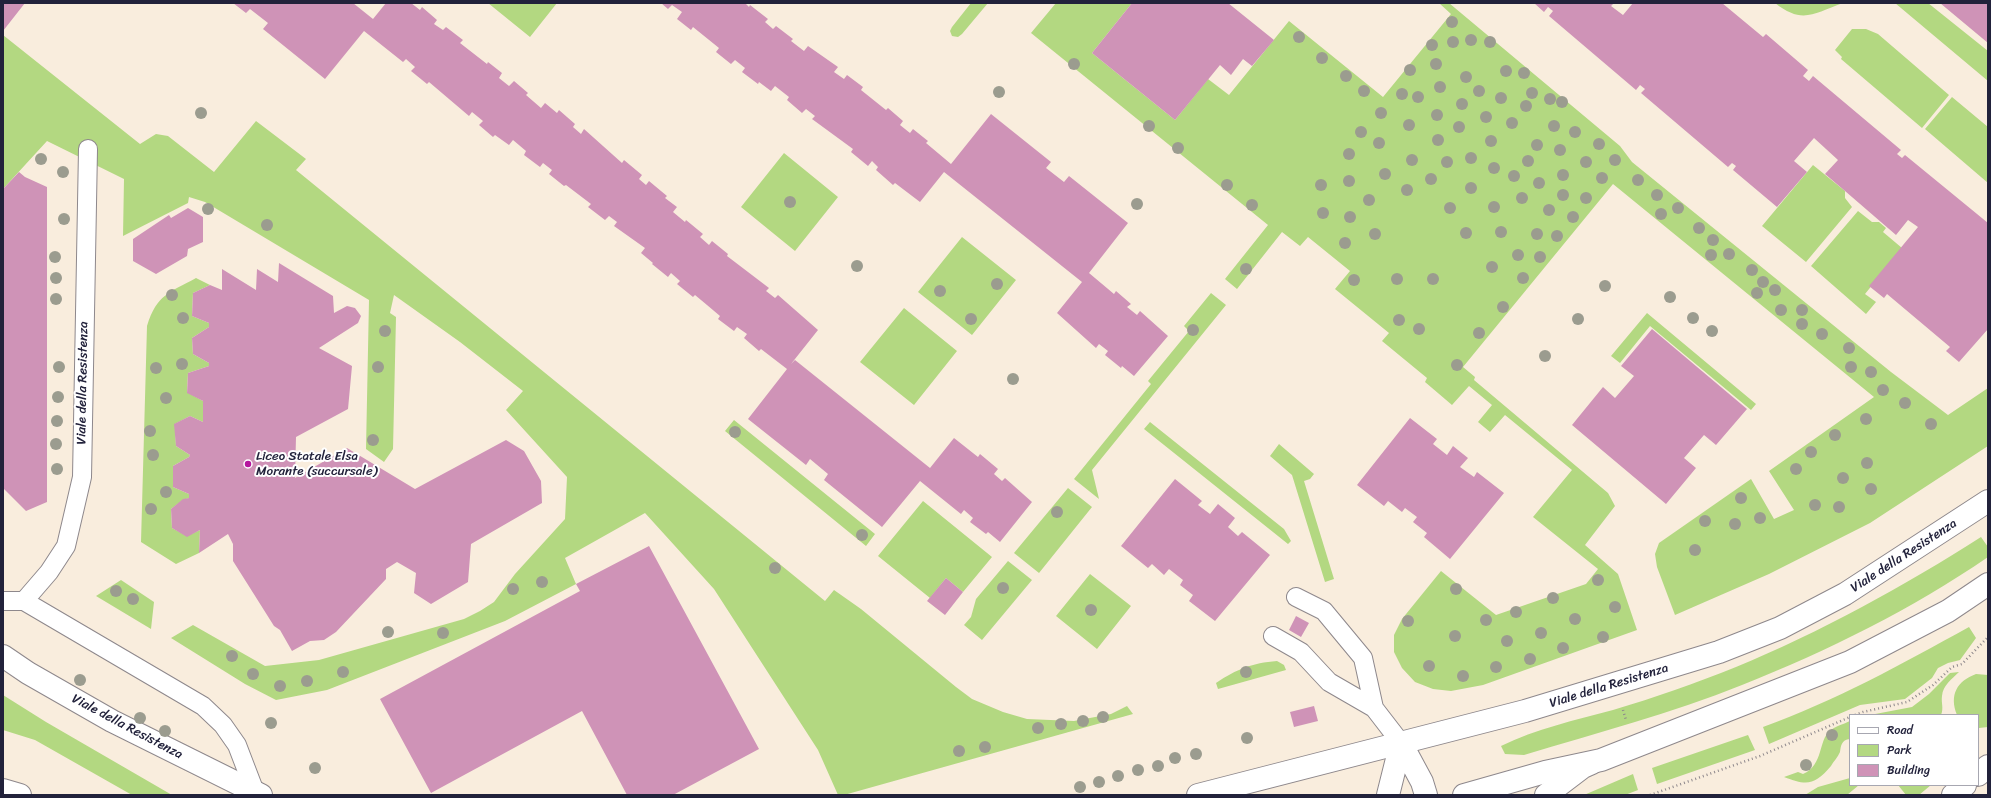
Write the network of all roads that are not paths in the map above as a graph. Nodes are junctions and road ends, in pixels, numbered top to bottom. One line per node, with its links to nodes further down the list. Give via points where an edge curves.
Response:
1 (88, 149): 6 (lane, Viale della Resistenza, via 82,476 66,546 49,572)
2 (1988, 501): 10 (street, Viale della Resistenza, via 1845,594 1780,628 1718,652 1532,709)
3 (1988, 584): 11 (street, via 1948,611 1850,662)
4 (1296, 597): 9 (lane, via 1324,611 1363,658)
5 (3, 601): 6 (lane)
6 (24, 601): 16 (lane, Viale della Resistenza, via 203,706 223,725 237,745)
7 (1273, 636): 9 (lane, via 1301,652 1329,682)
8 (3, 656): 16 (street, Viale della Resistenza, via 112,721)
9 (1374, 708): 10 (lane)
10 (1401, 743): 18 (street, Viale della Resistenza); 19 (street); 20 (street, via 1422,782)
11 (1601, 760): 21 (street, via 1545,772); 22 (street, via 1583,767)
12 (1988, 766): 13 (street)
13 (1979, 773)
14 (1964, 786): 23 (street)
15 (3, 790): 17 (street)
16 (258, 794)
17 (20, 795)
18 (1198, 795)
19 (1388, 795)
20 (1426, 795)
21 (1464, 795)
22 (1546, 795)
23 (1953, 795)

